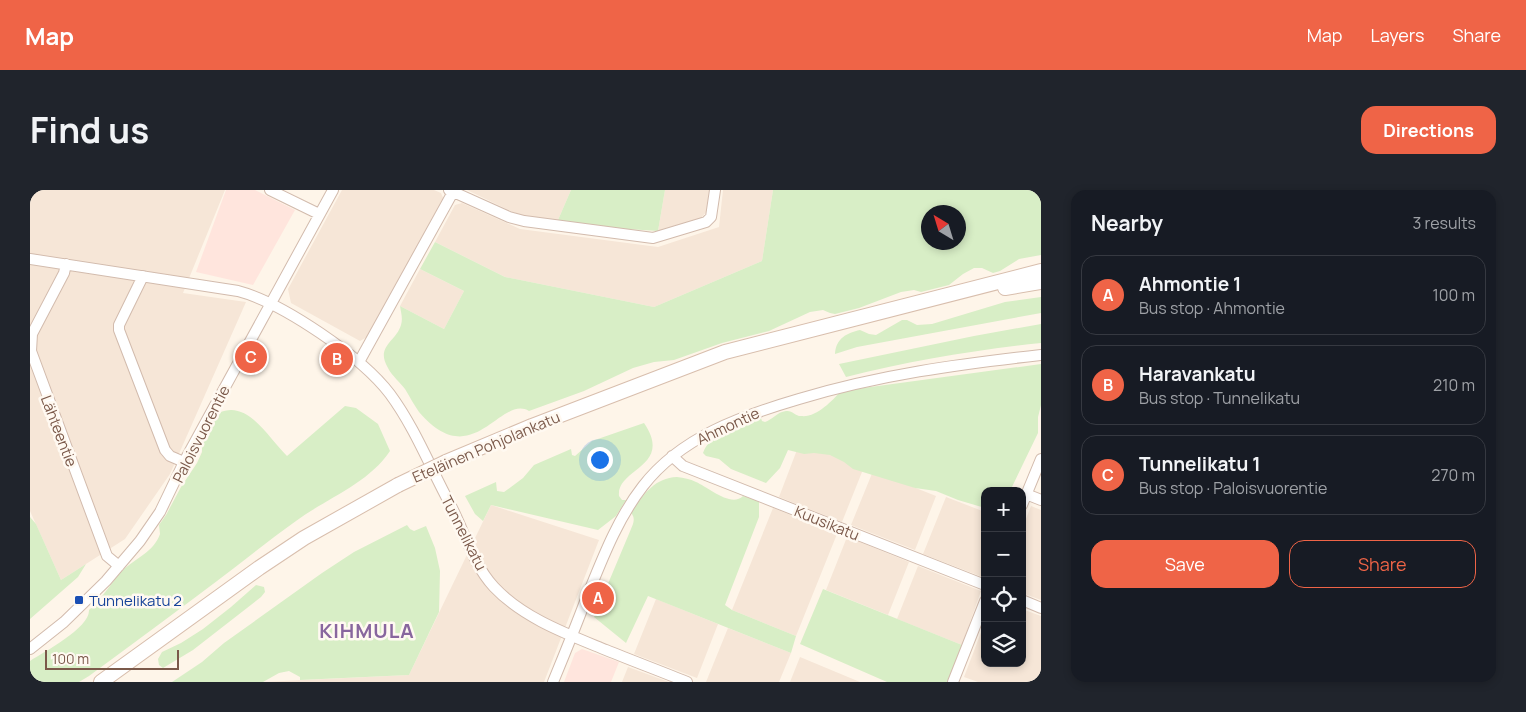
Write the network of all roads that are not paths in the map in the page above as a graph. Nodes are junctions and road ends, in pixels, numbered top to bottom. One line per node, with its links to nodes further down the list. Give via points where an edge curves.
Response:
1 (270, 190): 5 (street)
2 (333, 190): 5 (street, Paloisvuorentie)
3 (715, 190): 4 (street, via 706,222 653,238 524,221)
4 (451, 191): 14 (street)
5 (319, 214): 12 (street, Paloisvuorentie)
6 (30, 258): 7 (street, Tunnelikatu)
7 (66, 264): 9 (street, Tunnelikatu); 20 (street, Lähteentie, via 32,334 30,351 107,556)
8 (1041, 271): 11 (main road, Eteläinen Pohjolankatu)
9 (143, 276): 12 (street, Tunnelikatu, via 238,291); 17 (street, via 119,330 165,450)
10 (1041, 282): 11 (main road, Eteläinen Pohjolankatu)
11 (916, 303): 27 (main road, Eteläinen Pohjolankatu, bridge, via 725,352 446,462 398,485 274,558)
12 (270, 304): 14 (street, Tunnelikatu); 17 (street, Paloisvuorentie)
13 (1041, 355): 15 (street, Ahmontie, via 904,373 831,390 750,414 702,436)
14 (359, 362): 25 (street, Tunnelikatu, via 390,393 413,429 483,573 520,608)
15 (672, 456): 21 (street, Kuusikatu, via 692,469); 25 (street, Ahmontie, via 643,486 624,514 604,554)
16 (1041, 459): 18 (street)
17 (184, 462): 20 (street, Paloisvuorentie, via 160,512)
18 (1026, 494): 19 (street)
19 (1041, 500)
20 (119, 566): 26 (street, Paloisvuorentie, via 64,622)
21 (981, 584)
22 (1026, 602): 23 (street)
23 (1041, 608)
24 (981, 611): 30 (street)
25 (572, 636): 28 (street, Ahmontie); 29 (street, Tunnelikatu)
26 (30, 649)
27 (101, 682)
28 (553, 682)
29 (687, 682)
30 (954, 682)

